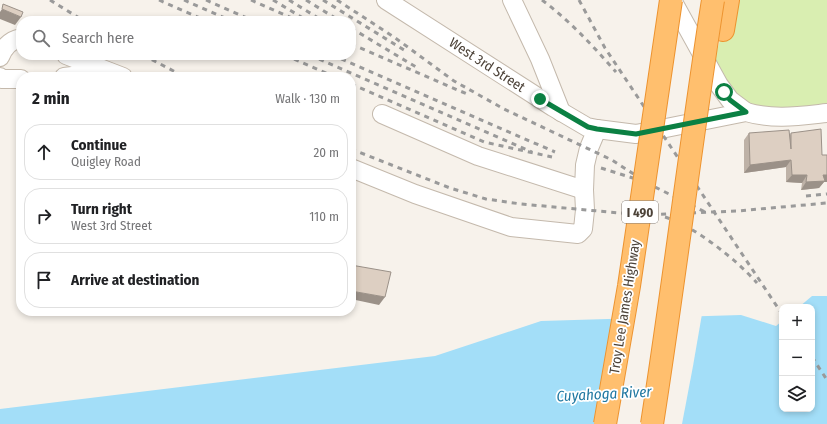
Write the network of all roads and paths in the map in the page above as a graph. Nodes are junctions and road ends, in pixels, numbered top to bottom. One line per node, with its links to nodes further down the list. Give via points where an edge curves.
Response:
1 (386, 0): 13 (street, West 3rd Street)
2 (512, 0): 13 (street, via 540,59)
3 (672, 0): 14 (street, via 719,84 730,100); 20 (highway, Troy Lee James Highway / I 490, bridge, via 630,286)
4 (713, 0): 10 (highway, bridge)
5 (728, 0): 10 (highway, bridge, via 722,30)
6 (16, 39): 7 (street, via 3,50)
7 (0, 57)
8 (79, 60): 9 (street)
9 (111, 72)
10 (702, 73): 21 (highway, bridge)
11 (0, 77): 12 (street)
12 (16, 79)
13 (561, 112): 17 (street, West 3rd Street, via 588,127)
14 (746, 112): 15 (street, West 3rd Street, via 782,118); 17 (street, West 3rd Street, via 636,134)
15 (827, 113)
16 (382, 114): 19 (street, via 478,156)
17 (597, 129): 19 (street, via 585,165)
18 (356, 170): 19 (street, via 415,194 511,227 578,234 583,229)
19 (584, 190)
20 (605, 424)
21 (652, 424)

